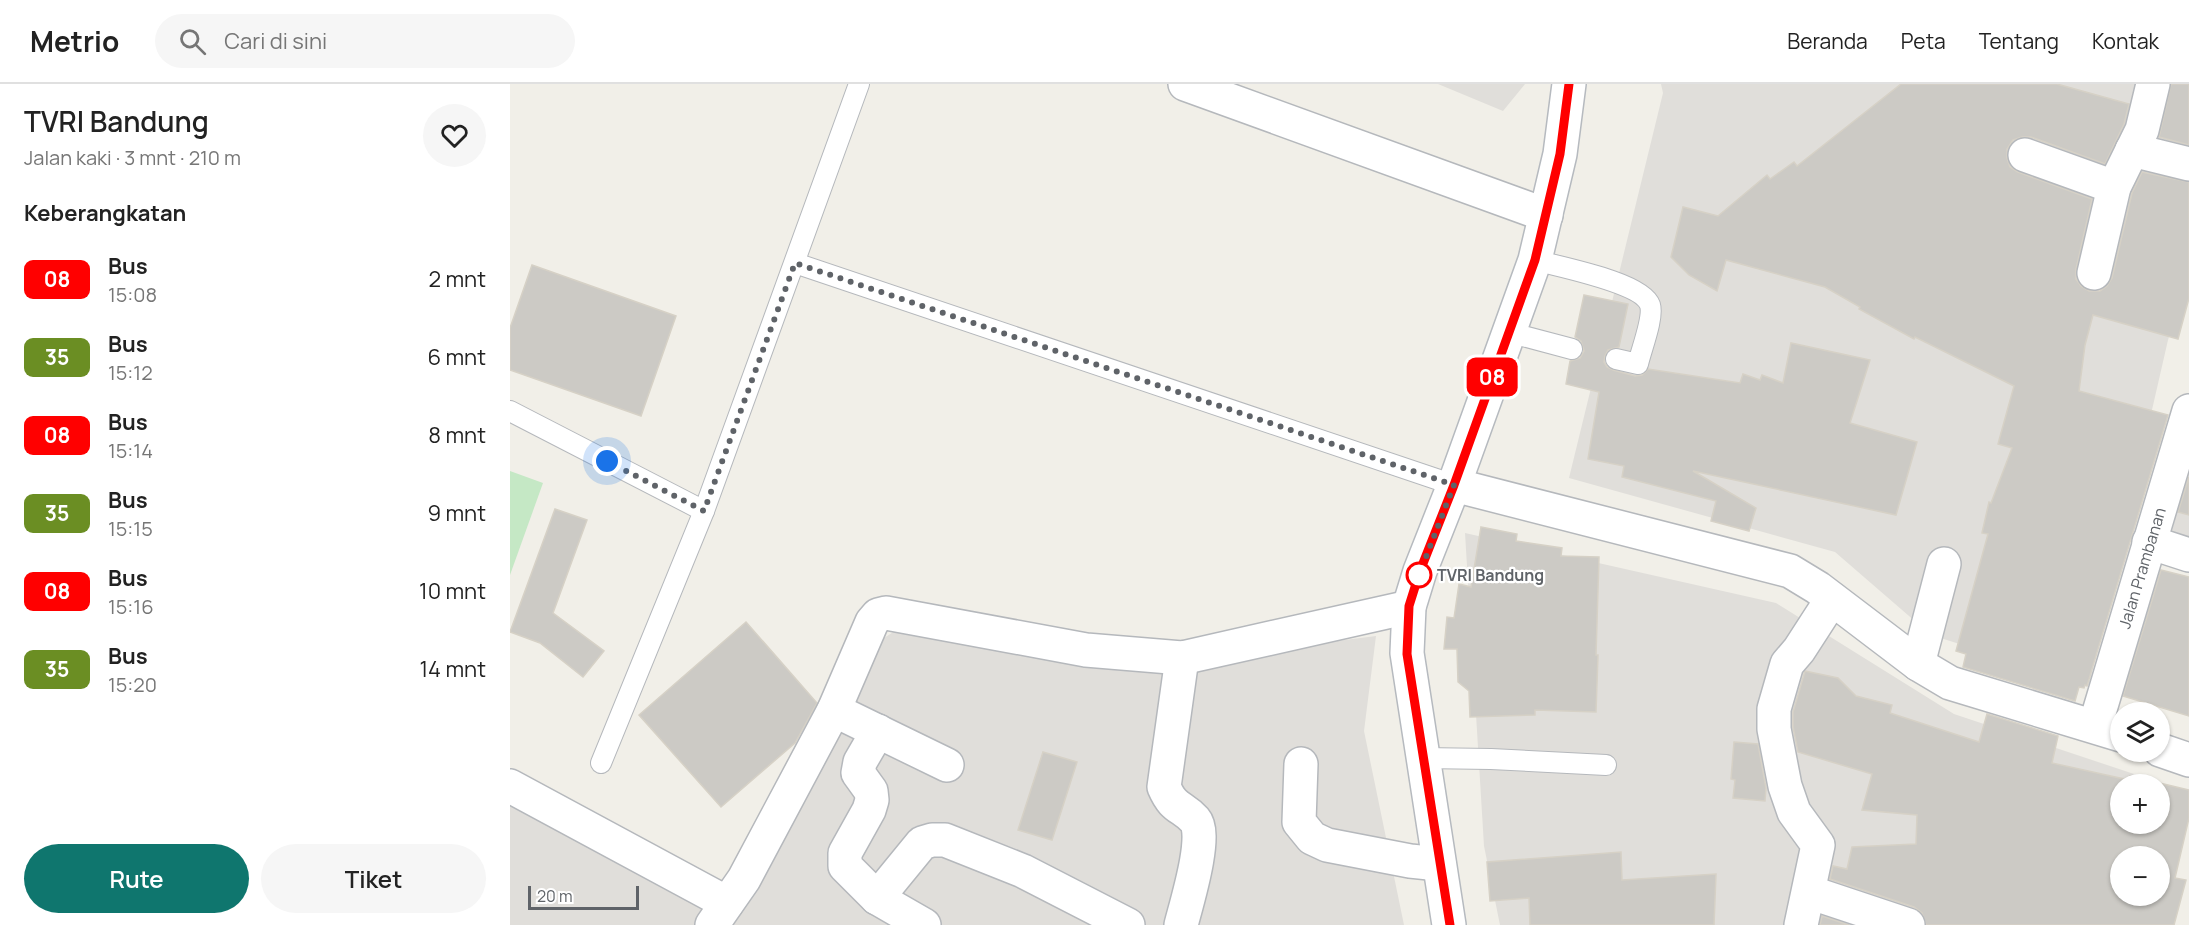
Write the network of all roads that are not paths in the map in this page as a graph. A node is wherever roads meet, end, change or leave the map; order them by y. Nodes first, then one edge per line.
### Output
1 (859, 84) edge
2 (1185, 84) edge
3 (1569, 84) edge
4 (2153, 84) edge
5 (2132, 150) junction
6 (2025, 155) dead end
7 (2189, 164) edge
8 (2114, 187) junction
9 (1546, 215) junction
10 (1535, 260) junction
11 (795, 263) junction
12 (2094, 273) dead end
13 (1508, 332) junction
14 (1572, 349) dead end
15 (1616, 359) dead end
16 (510, 411) edge
17 (2189, 411) edge
18 (1454, 485) junction
19 (704, 511) junction
20 (2149, 542) junction
21 (2189, 555) edge
22 (1944, 564) dead end
23 (1832, 599) junction
24 (1409, 606) junction
25 (1182, 658) junction
26 (1918, 664) junction
27 (834, 710) junction
28 (2108, 730) edge
29 (878, 731) junction
30 (2170, 753) edge
31 (1422, 758) junction
32 (2189, 760) edge
33 (601, 763) dead end
34 (1302, 764) dead end
35 (946, 765) dead end
36 (1606, 765) dead end
37 (510, 786) edge
38 (1439, 864) junction
39 (1809, 892) junction
40 (877, 898) junction
41 (720, 914) edge
42 (924, 925) edge
43 (1128, 925) edge
44 (1181, 925) edge
45 (1449, 925) edge
46 (1801, 925) edge
47 (1908, 925) edge

1 - 11 lane
2 - 9 street
3 - 9 street
4 - 5 street
5 - 7 street
5 - 8 street
6 - 8 street
8 - 12 street
9 - 10 street
10 - 13 street
10 - 15 lane
11 - 18 lane
11 - 19 lane
13 - 14 lane
13 - 18 street
16 - 19 lane
17 - 20 street, Jalan Prambanan
18 - 23 street
18 - 24 street
19 - 33 lane
20 - 21 street
20 - 28 street, Jalan Prambanan
22 - 26 street
23 - 26 street
23 - 39 street
24 - 25 street
24 - 31 street
25 - 27 street
25 - 44 street
26 - 28 street
27 - 29 street
27 - 41 street
29 - 35 street
29 - 40 street
30 - 32 street
31 - 36 lane
31 - 38 street
34 - 38 street
37 - 41 street
38 - 45 street
39 - 46 street
39 - 47 street
40 - 42 street
40 - 43 street

